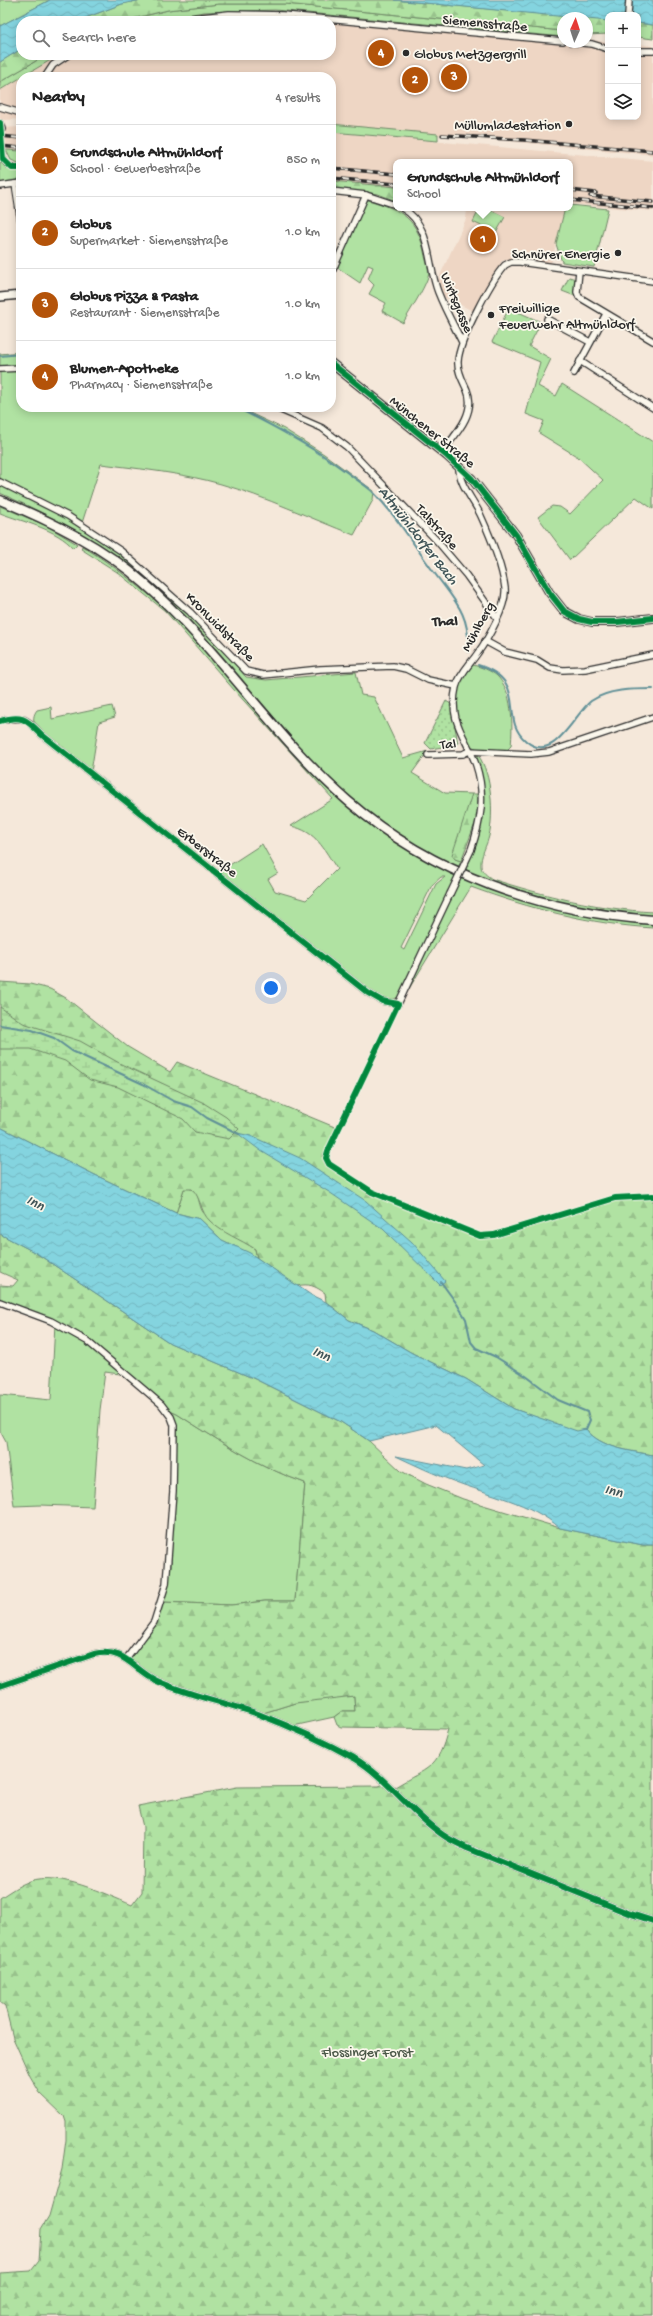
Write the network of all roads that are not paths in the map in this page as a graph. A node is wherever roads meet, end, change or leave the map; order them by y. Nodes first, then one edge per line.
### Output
1 (629, 0) edge
2 (628, 12) edge
3 (211, 16) edge
4 (294, 16) edge
5 (336, 20) edge
6 (557, 40) edge
7 (593, 44) edge
8 (605, 48) edge
9 (641, 51) edge
10 (653, 52) edge
11 (60, 60) edge
12 (48, 72) edge
13 (0, 107) edge
14 (16, 112) edge
15 (0, 123) edge
16 (2, 129) dead end
17 (1, 149) edge
18 (16, 167) edge
19 (15, 184) joint
20 (0, 186) edge
21 (16, 190) edge
22 (336, 192) edge
23 (366, 195) junction
24 (393, 204) edge
25 (406, 211) edge
26 (336, 263) edge
27 (579, 271) junction
28 (653, 281) edge
29 (16, 296) edge
30 (1, 298) edge
31 (606, 314) junction
32 (547, 319) dead end
33 (653, 341) edge
34 (462, 342) junction
35 (590, 342) junction
36 (580, 361) junction
37 (336, 367) edge
38 (16, 368) edge
39 (0, 369) edge
40 (574, 373) dead end
41 (653, 408) edge
42 (285, 412) edge
43 (442, 452) junction
44 (459, 466) junction
45 (0, 482) edge
46 (0, 500) edge
47 (497, 618) junction
48 (653, 618) edge
49 (485, 641) junction
50 (653, 655) edge
51 (456, 686) junction
52 (653, 717) edge
53 (4, 720) dead end
54 (469, 751) junction
55 (428, 755) dead end
56 (653, 920) edge
57 (398, 1004) joint
58 (0, 1302) edge
59 (127, 1658) junction
60 (0, 1686) edge
61 (653, 1921) edge

1 - 2 street
3 - 4 street, Siemensstraße
5 - 6 street, Siemensstraße
7 - 8 street
9 - 10 street
11 - 12 street
13 - 14 street
15 - 16 street
17 - 18 street
19 - 20 street
19 - 21 street
22 - 23 street
23 - 24 street
23 - 26 street
25 - 34 street, Wirtsgasse
27 - 28 street
27 - 31 street
27 - 34 street
29 - 30 street
31 - 33 street
31 - 35 street
32 - 35 street
34 - 43 street, Wirtsgasse
35 - 36 street
36 - 40 street
36 - 41 street
37 - 43 street, Münchener Straße
38 - 39 street
42 - 47 street, Talstraße
43 - 44 street, Münchener Straße
44 - 47 street, Mühlberg
44 - 48 street, Münchener Straße
45 - 51 street, Kronwidlstraße
46 - 56 main road
47 - 49 street, Mühlberg
49 - 50 street
49 - 51 street, Mühlberg
51 - 54 street, Mühlberg
52 - 54 street, Tal
53 - 57 street, Erberstraße
54 - 55 street, Tal
54 - 57 street, Mühlberg, bridge
58 - 59 street
59 - 60 street
59 - 61 street

